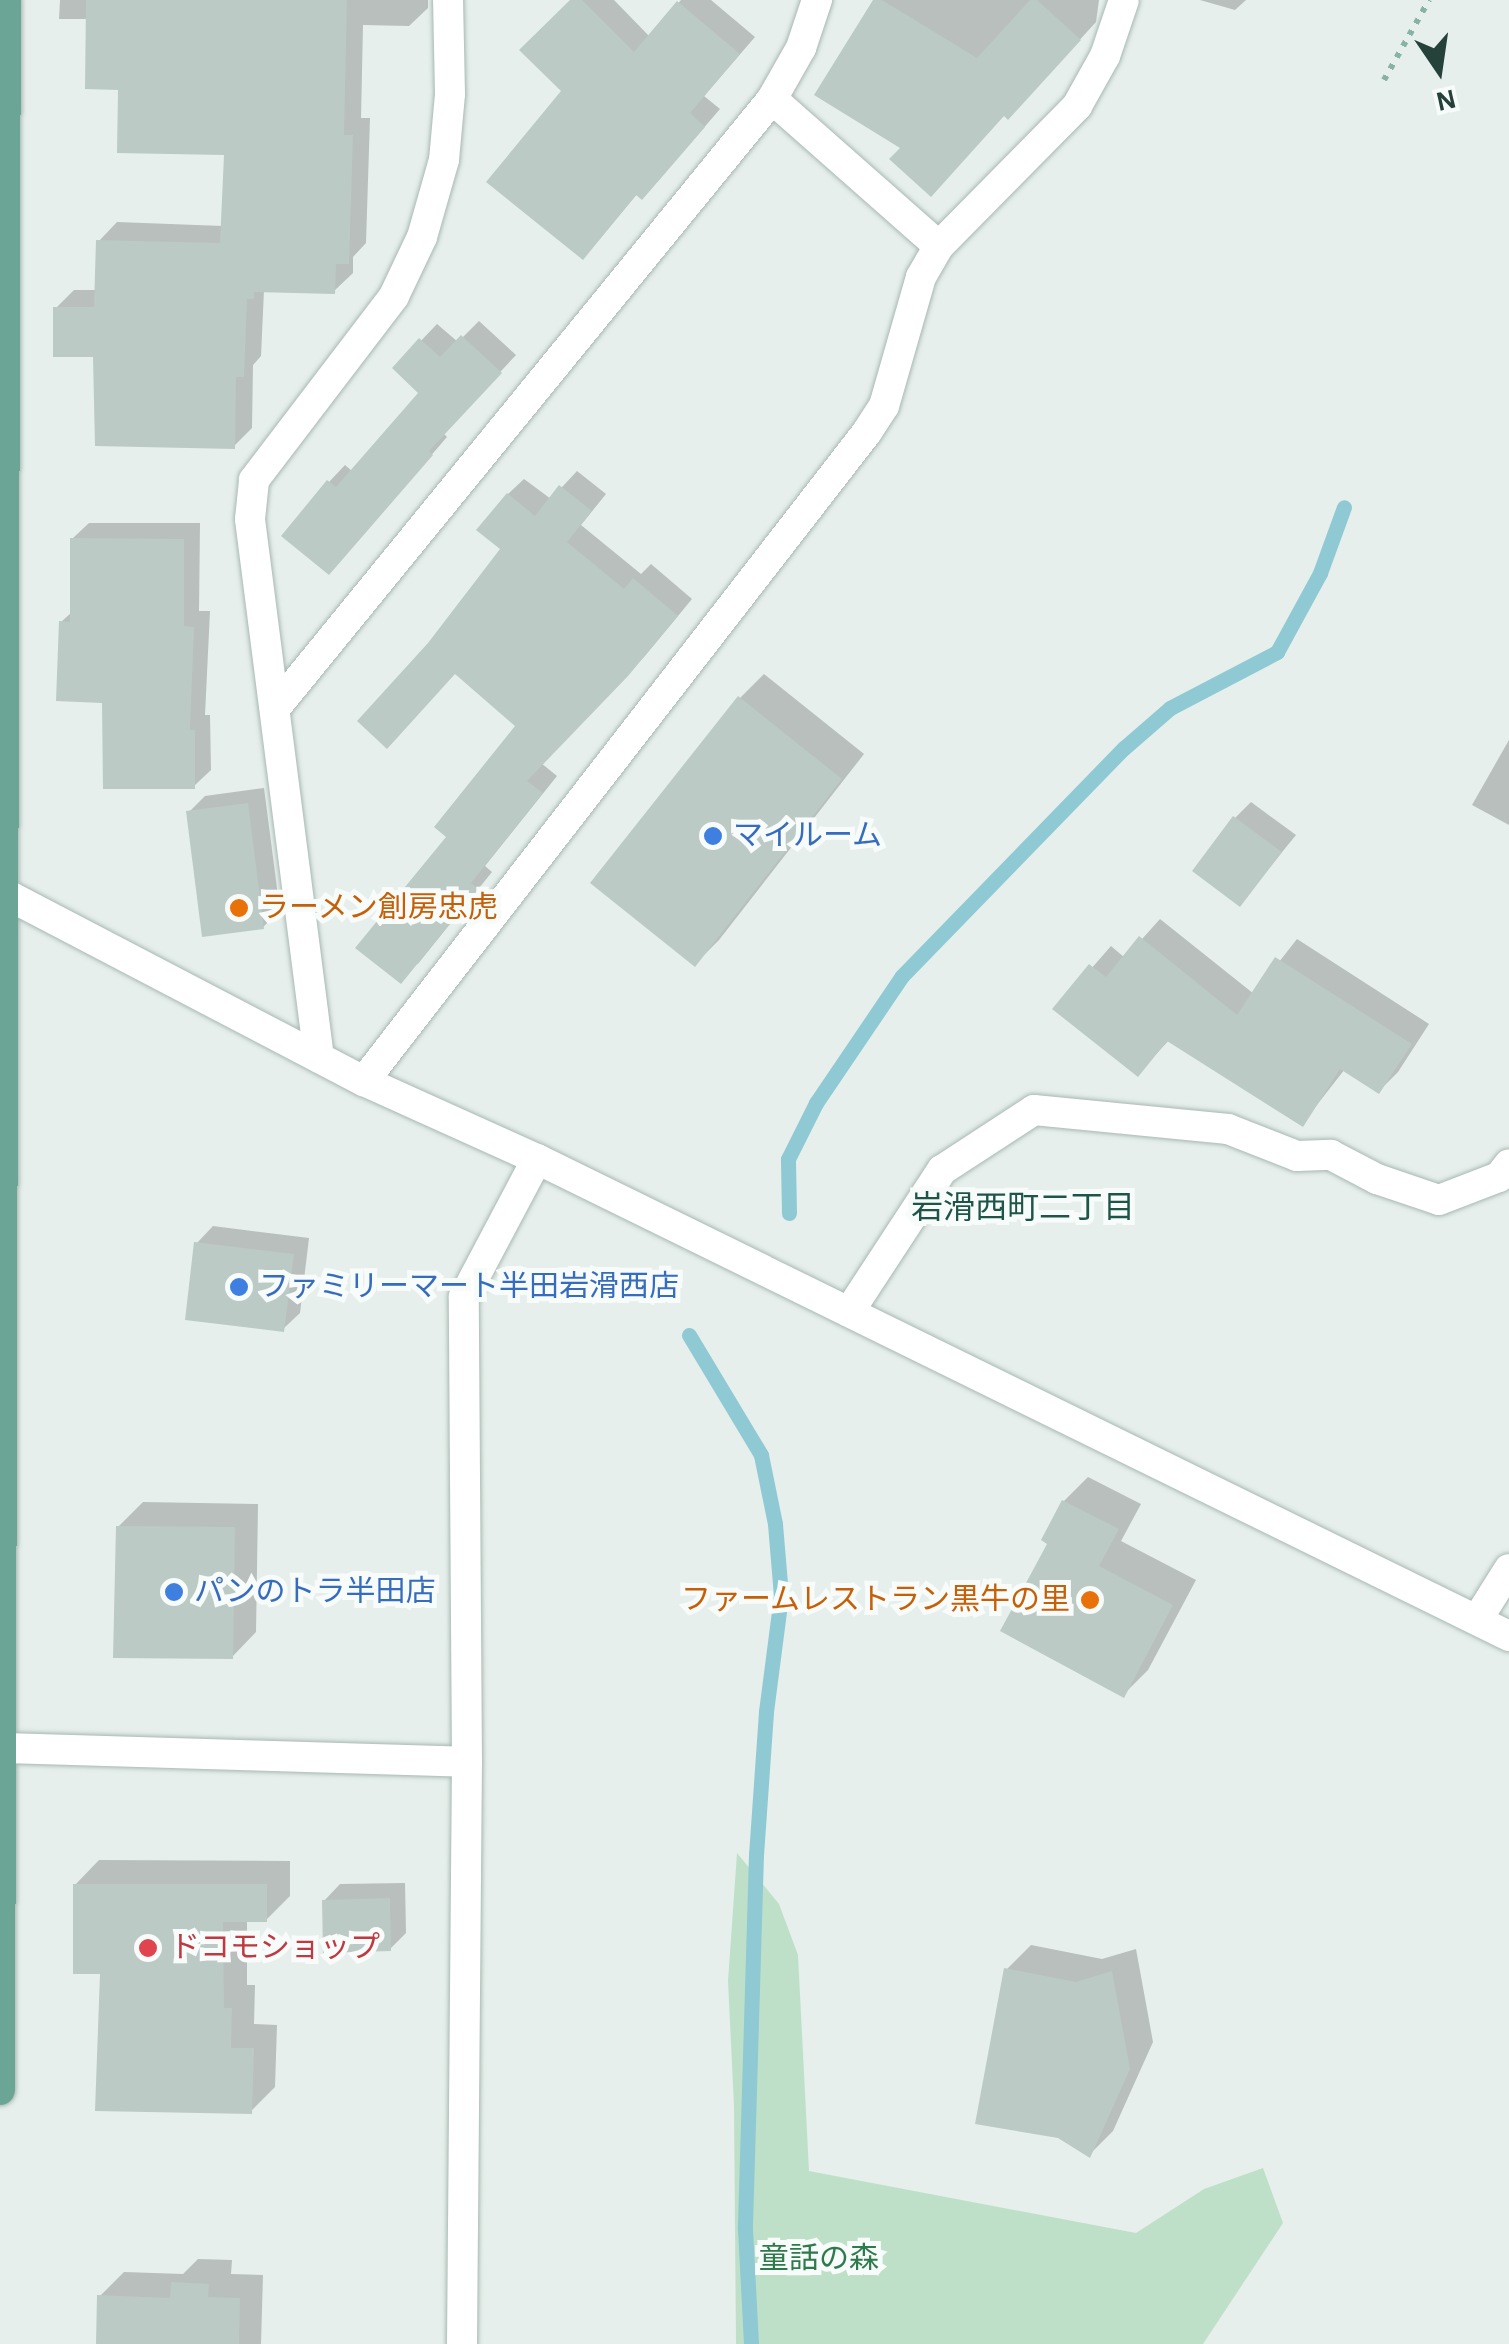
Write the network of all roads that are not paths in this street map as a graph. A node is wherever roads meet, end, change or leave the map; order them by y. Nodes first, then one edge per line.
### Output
1 (6, 0) edge
2 (448, 0) edge
3 (817, 0) edge
4 (1124, 0) edge
5 (772, 99) junction
6 (939, 246) junction
7 (277, 706) junction
8 (2, 892) edge
9 (320, 1058) junction
10 (364, 1081) junction
11 (537, 1159) junction
12 (1509, 1164) edge
13 (850, 1312) junction
14 (1509, 1569) edge
15 (1476, 1620) junction
16 (1509, 1636) edge
17 (4, 1748) junction
18 (467, 1762) junction
19 (0, 2090) edge
20 (462, 2344) edge

1 - 8 main road
2 - 7 street
3 - 5 street
4 - 6 street
5 - 6 street
5 - 7 street
6 - 10 street
7 - 9 street
8 - 9 street
8 - 17 main road
9 - 10 street
10 - 11 street
11 - 13 street
11 - 18 street
12 - 13 street
13 - 15 street
14 - 15 street
15 - 16 street
17 - 18 street
17 - 19 main road
18 - 20 street

